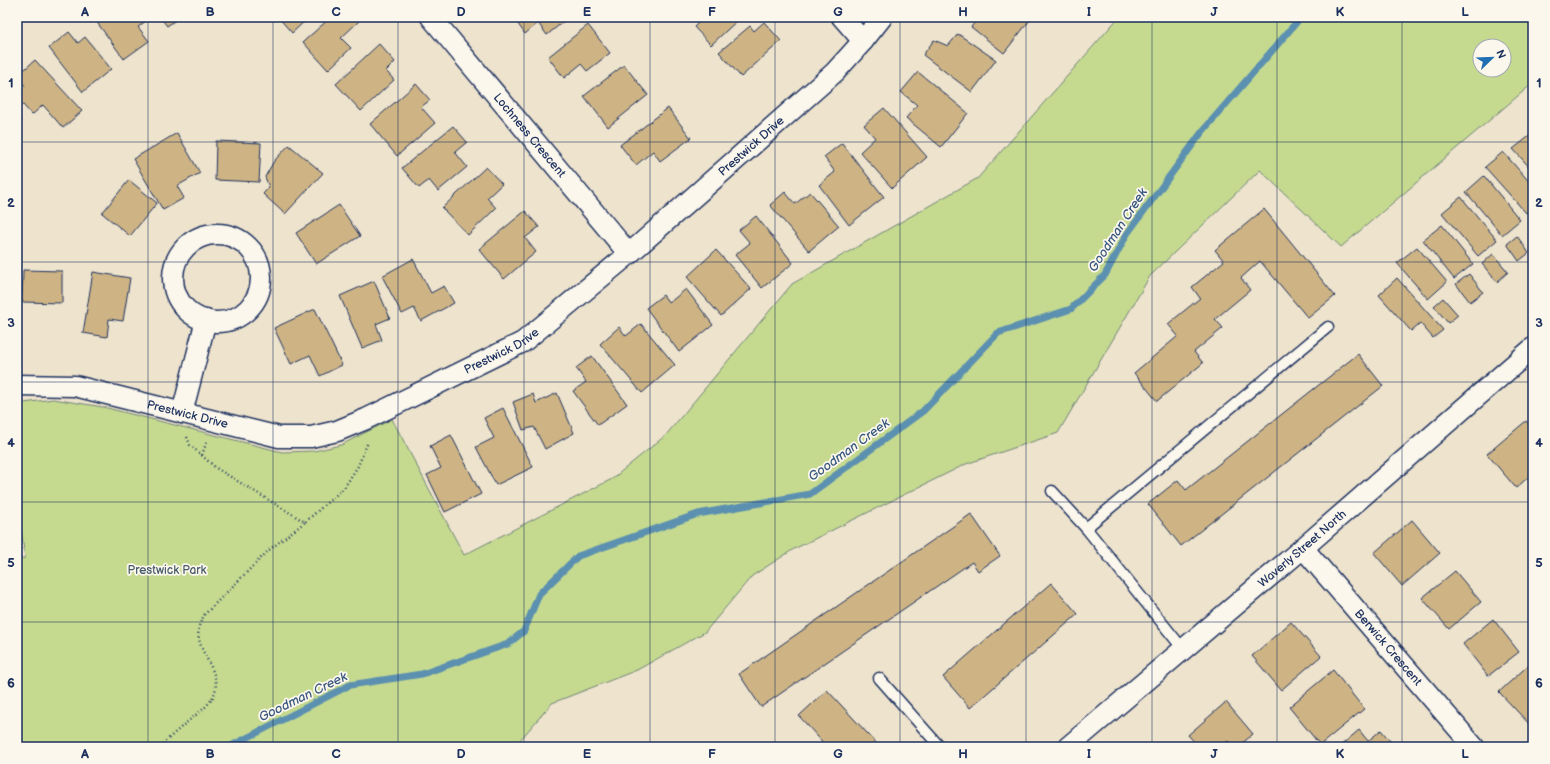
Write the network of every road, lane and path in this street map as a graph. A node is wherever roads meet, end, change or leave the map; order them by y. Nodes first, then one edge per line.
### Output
1 (431, 17) edge
2 (842, 17) edge
3 (882, 17) edge
4 (863, 41) junction
5 (629, 254) junction
6 (206, 320) junction
7 (1328, 326) dead end
8 (1533, 348) edge
9 (17, 385) edge
10 (182, 413) junction
11 (366, 419) junction
12 (208, 437) dead end
13 (202, 455) junction
14 (1052, 491) dead end
15 (305, 522) junction
16 (1086, 528) junction
17 (1303, 548) junction
18 (1183, 649) junction
19 (879, 678) dead end
20 (160, 747) edge
21 (940, 747) edge
22 (1068, 747) edge
23 (1474, 747) edge

1 - 5 street, Lochness Crescent
2 - 4 street
3 - 4 street, Prestwick Drive
4 - 5 street, Prestwick Drive
5 - 11 street, Prestwick Drive
6 - 6 street
6 - 10 street
7 - 16 lane
8 - 17 street, Waverly Street North
9 - 10 street, Prestwick Drive
10 - 11 street, Prestwick Drive
10 - 13 path
11 - 15 path
12 - 13 path
13 - 15 path
14 - 16 lane
15 - 20 path
16 - 18 lane
17 - 18 street, Waverly Street North
17 - 23 street, Berwick Crescent
18 - 22 street, Waverly Street North
19 - 21 lane

